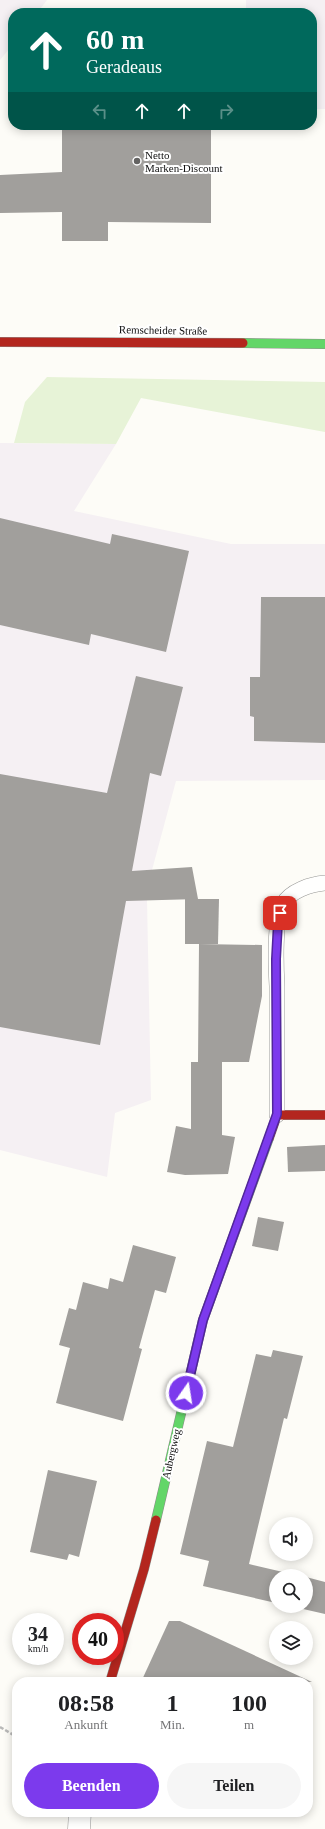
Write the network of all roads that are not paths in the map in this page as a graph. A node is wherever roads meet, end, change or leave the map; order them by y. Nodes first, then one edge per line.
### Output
1 (0, 342) edge
2 (325, 344) edge
3 (325, 883) edge
4 (277, 1114) junction
5 (325, 1115) edge
6 (112, 1677) edge
7 (80, 1817) edge
8 (79, 1829) edge

1 - 2 street, Remscheider Straße
3 - 4 lane
4 - 5 street
4 - 6 street, Aubergweg
7 - 8 street

